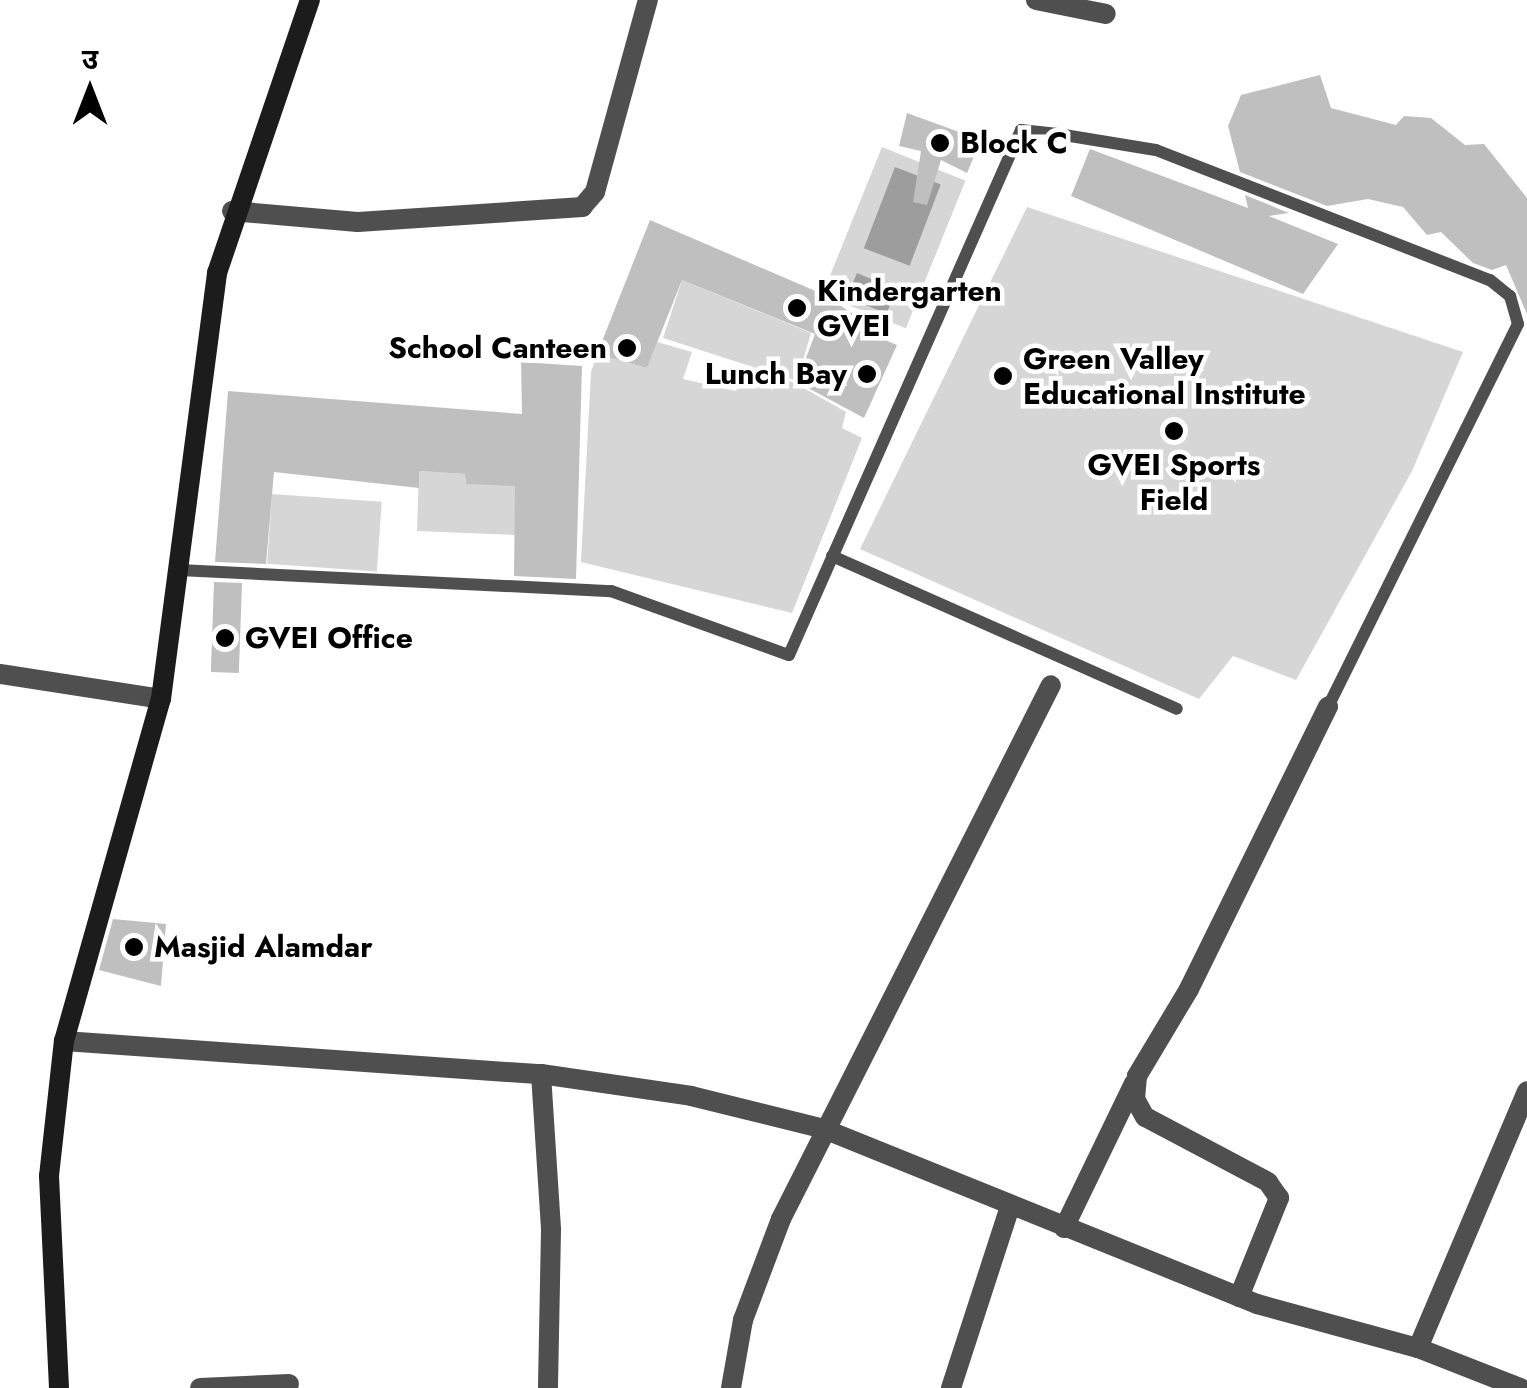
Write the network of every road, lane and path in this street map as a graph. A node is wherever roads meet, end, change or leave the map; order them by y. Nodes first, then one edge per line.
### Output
1 (310, 0) edge
2 (648, 0) edge
3 (1036, 0) edge
4 (1106, 14) dead end
5 (232, 211) junction
6 (832, 556) junction
7 (179, 570) junction
8 (0, 674) edge
9 (1051, 685) dead end
10 (160, 699) junction
11 (1328, 706) joint
12 (1178, 709) dead end
13 (64, 1041) junction
14 (541, 1074) junction
15 (1137, 1076) junction
16 (1527, 1091) edge
17 (824, 1129) junction
18 (1010, 1206) junction
19 (1064, 1228) junction
20 (1240, 1297) junction
21 (1418, 1348) junction
22 (289, 1384) dead end
23 (59, 1388) edge
24 (200, 1388) edge
25 (548, 1388) edge
26 (731, 1388) edge
27 (951, 1388) edge
28 (1520, 1388) edge

1 - 5 street
2 - 5 street
3 - 4 street
5 - 7 street
6 - 7 lane
6 - 11 lane
6 - 12 lane
7 - 10 street
8 - 10 street
9 - 17 street
10 - 13 street
11 - 15 street
13 - 14 street
13 - 23 street
14 - 17 street
14 - 25 street
15 - 19 street
15 - 20 street
16 - 21 street
17 - 18 street
17 - 26 street
18 - 19 street
18 - 27 street
19 - 20 street
20 - 21 street
21 - 28 street
22 - 24 street

